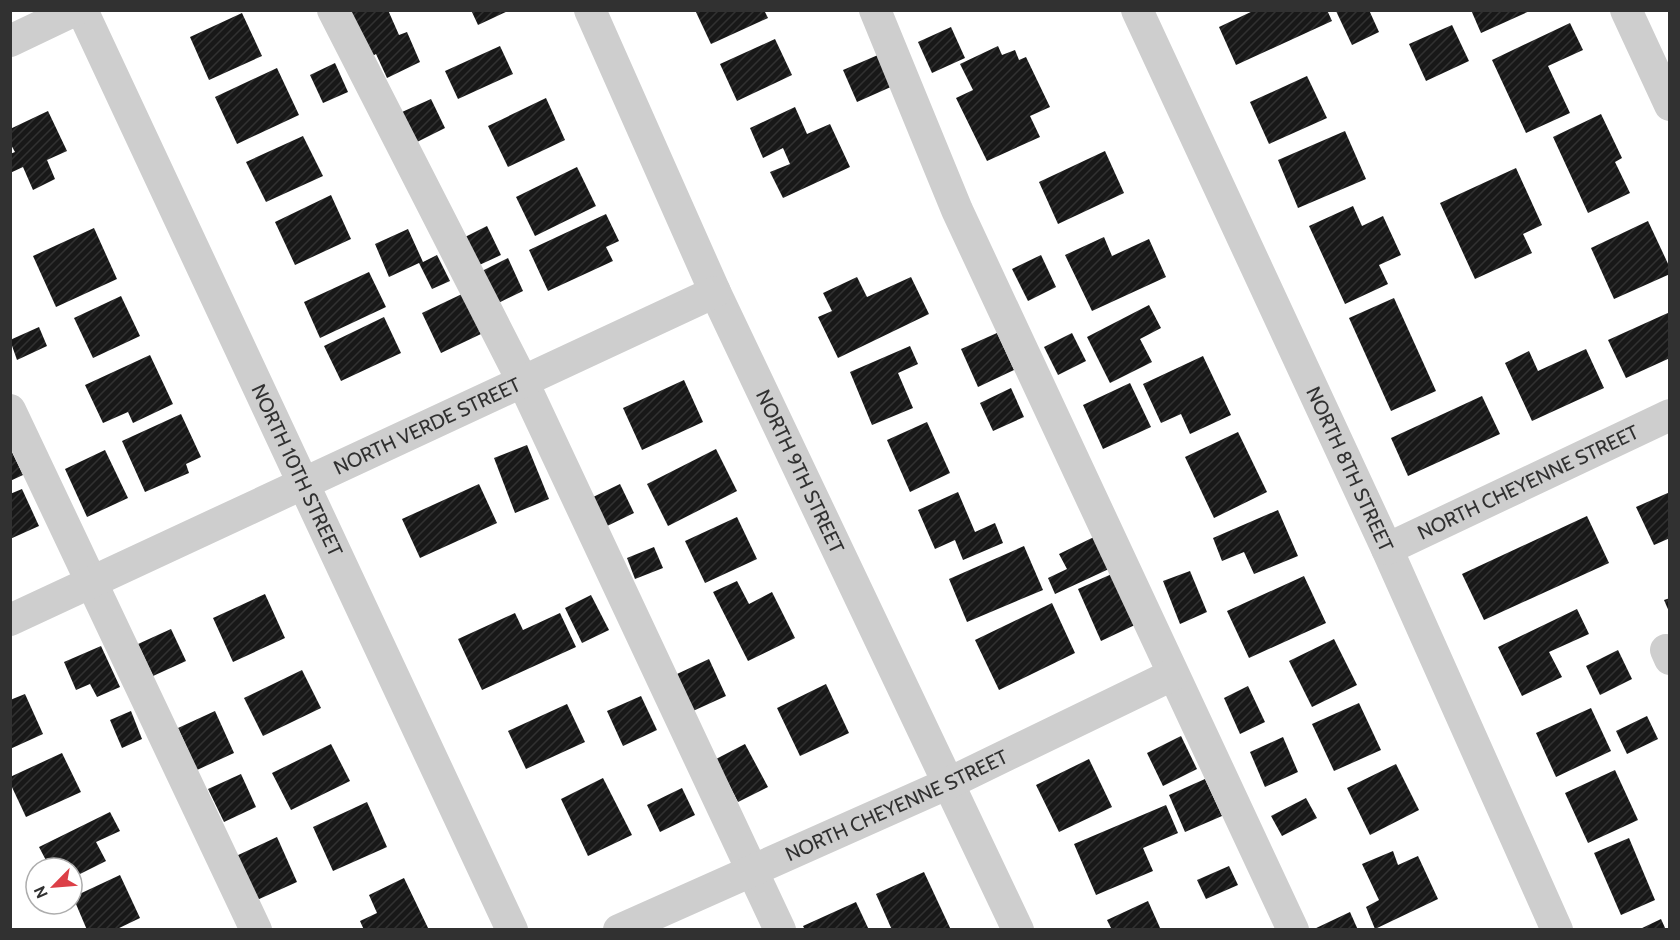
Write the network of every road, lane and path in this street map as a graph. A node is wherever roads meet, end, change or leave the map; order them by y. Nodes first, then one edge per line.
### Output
1 (75, 10) edge
2 (82, 10) edge
3 (333, 10) edge
4 (590, 10) edge
5 (875, 10) edge
6 (1137, 10) edge
7 (1626, 10) edge
8 (10, 41) edge
9 (1670, 105) edge
10 (715, 292) junction
11 (523, 382) junction
12 (10, 410) edge
13 (1670, 415) edge
14 (305, 483) junction
15 (1387, 549) junction
16 (92, 582) junction
17 (10, 620) edge
18 (1172, 675) junction
19 (949, 783) junction
20 (752, 870) junction
21 (256, 930) edge
22 (512, 930) edge
23 (619, 930) edge
24 (780, 930) edge
25 (1018, 930) edge
26 (1293, 930) edge
27 (1557, 930) edge

1 - 8 street
2 - 14 street, NORTH 10TH STREET
3 - 11 street
4 - 10 street, NORTH 9TH STREET
5 - 18 street
6 - 15 street, NORTH 8TH STREET
7 - 9 street
10 - 11 street, NORTH VERDE STREET
10 - 19 street, NORTH 9TH STREET
11 - 14 street, NORTH VERDE STREET
11 - 20 street
12 - 16 street
13 - 15 street, NORTH CHEYENNE STREET
14 - 16 street, NORTH VERDE STREET
14 - 22 street, NORTH 10TH STREET
15 - 27 street, NORTH 8TH STREET
16 - 17 street, NORTH VERDE STREET
16 - 21 street
18 - 19 street, NORTH CHEYENNE STREET
18 - 26 street
19 - 20 street, NORTH CHEYENNE STREET
19 - 25 street, NORTH 9TH STREET
20 - 23 street, NORTH CHEYENNE STREET
20 - 24 street

